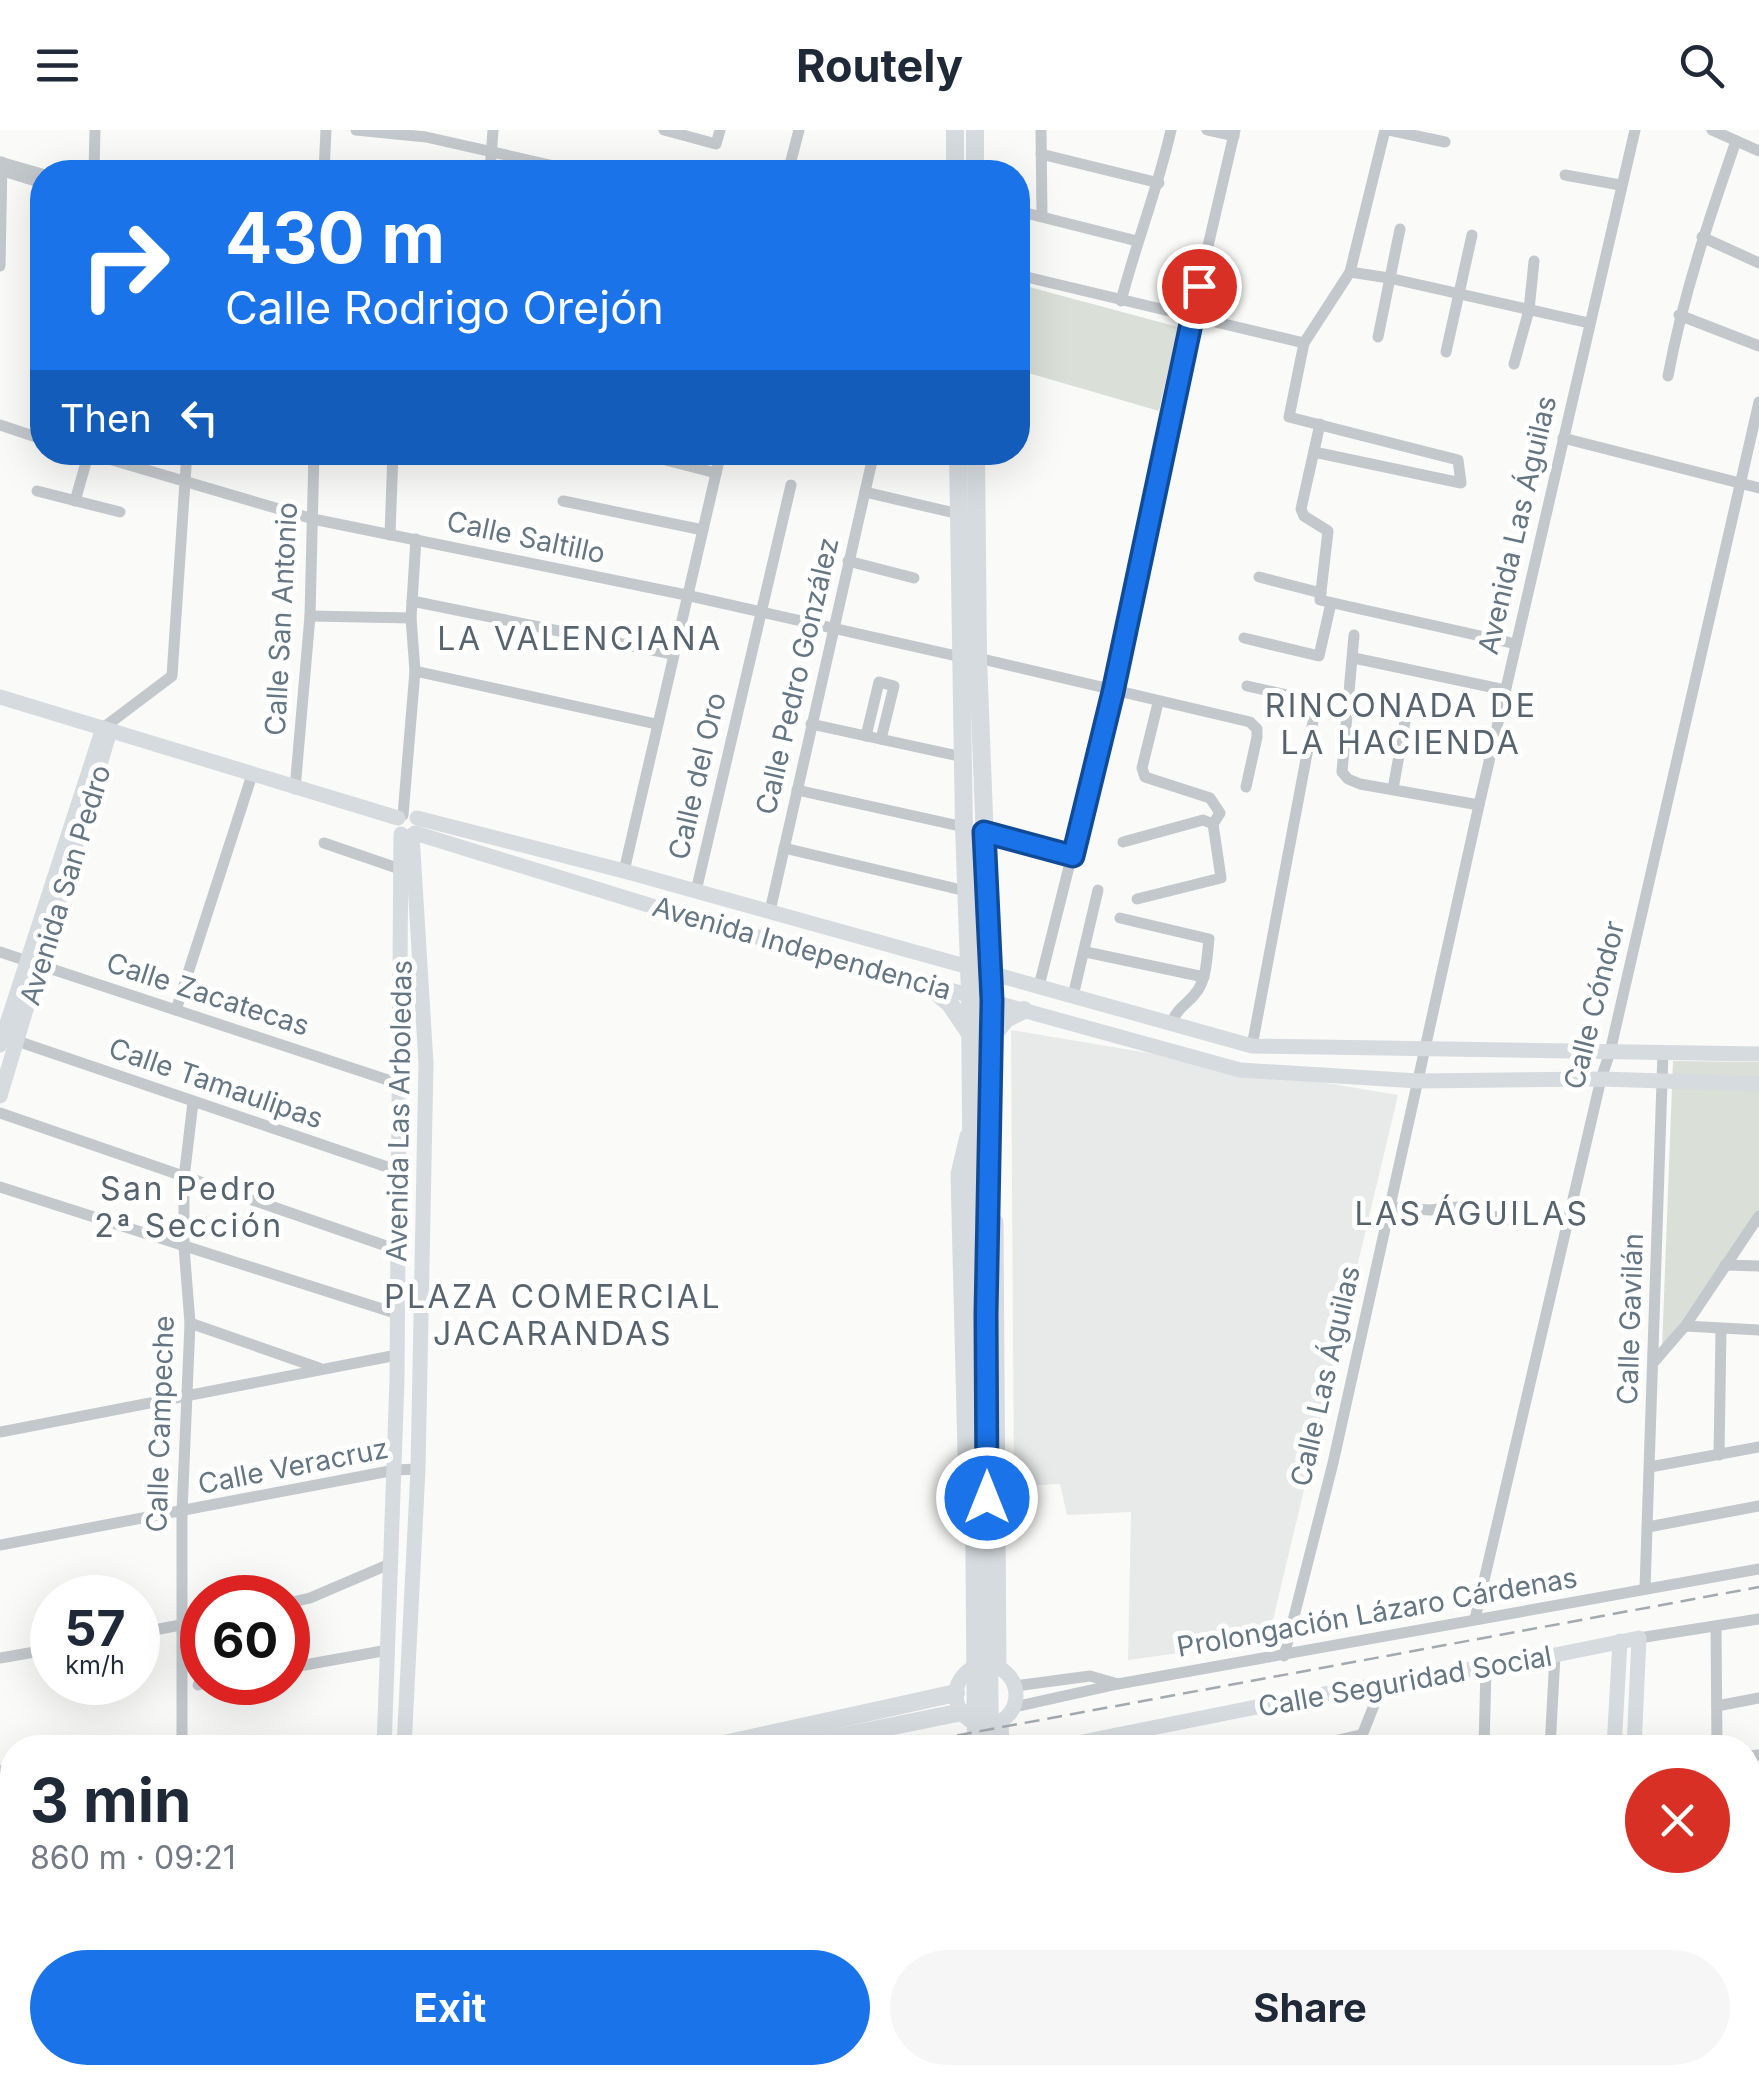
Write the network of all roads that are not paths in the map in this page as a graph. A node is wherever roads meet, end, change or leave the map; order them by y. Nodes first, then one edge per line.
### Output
1 (95, 130) edge
2 (326, 130) edge
3 (356, 130) edge
4 (493, 130) edge
5 (664, 130) edge
6 (720, 130) edge
7 (799, 130) edge
8 (955, 130) edge
9 (975, 130) edge
10 (1041, 130) edge
11 (1172, 130) edge
12 (1207, 130) edge
13 (1387, 130) edge
14 (1634, 130) edge
15 (1712, 130) edge
16 (1235, 133) edge
17 (426, 134) edge
18 (1736, 141) junction
19 (1445, 142) dead end
20 (491, 150) junction
21 (1759, 151) edge
22 (1041, 154) junction
23 (94, 160) edge
24 (325, 160) edge
25 (491, 160) edge
26 (526, 160) edge
27 (791, 160) edge
28 (956, 160) edge
29 (975, 160) edge
30 (1, 166) edge
31 (30, 172) edge
32 (1564, 175) dead end
33 (30, 178) edge
34 (1159, 183) junction
35 (1620, 186) junction
36 (1030, 213) edge
37 (1042, 216) junction
38 (1400, 229) dead end
39 (1472, 234) dead end
40 (1702, 237) junction
41 (1137, 241) junction
42 (1534, 261) dead end
43 (1759, 262) edge
44 (0, 266) edge
45 (1350, 272) junction
46 (1030, 278) edge
47 (1389, 278) junction
48 (1459, 293) junction
49 (1121, 301) junction
50 (1530, 310) junction
51 (1680, 316) junction
52 (1191, 318) junction
53 (1589, 323) junction
54 (1378, 337) dead end
55 (1304, 343) junction
56 (1759, 346) edge
57 (1446, 352) dead end
58 (1514, 364) dead end
59 (1668, 376) dead end
60 (1759, 402) edge
61 (1320, 424) junction
62 (0, 425) edge
63 (30, 435) edge
64 (1563, 438) junction
65 (1314, 452) junction
66 (84, 465) edge
67 (128, 465) edge
68 (187, 465) edge
69 (314, 465) edge
70 (393, 465) edge
71 (685, 465) edge
72 (718, 465) edge
73 (871, 465) edge
74 (958, 465) edge
75 (976, 465) edge
76 (716, 473) junction
77 (187, 482) junction
78 (1740, 484) junction
79 (791, 485) dead end
80 (1759, 488) edge
81 (37, 491) dead end
82 (865, 492) junction
83 (75, 500) junction
84 (562, 501) dead end
85 (120, 512) dead end
86 (959, 514) junction
87 (312, 520) junction
88 (703, 530) junction
89 (390, 535) junction
90 (416, 540) junction
91 (848, 561) junction
92 (914, 578) dead end
93 (1259, 578) dead end
94 (1321, 593) junction
95 (686, 595) junction
96 (412, 601) junction
97 (1332, 603) junction
98 (760, 613) junction
99 (310, 616) junction
100 (411, 618) junction
101 (832, 629) junction
102 (1354, 635) dead end
103 (1244, 638) dead end
104 (1516, 644) junction
105 (672, 654) junction
106 (970, 657) junction
107 (1354, 658) junction
108 (415, 671) junction
109 (1246, 686) dead end
110 (1505, 690) junction
111 (1113, 692) junction
112 (0, 697) edge
113 (1158, 702) junction
114 (1406, 716) dead end
115 (656, 724) junction
116 (811, 724) junction
117 (109, 726) junction
118 (866, 736) junction
119 (881, 739) junction
120 (963, 757) junction
121 (252, 775) junction
122 (1246, 786) dead end
123 (295, 789) junction
124 (1393, 789) junction
125 (796, 790) junction
126 (1479, 805) junction
127 (1208, 822) junction
128 (408, 826) junction
129 (964, 826) junction
130 (984, 832) junction
131 (324, 842) dead end
132 (514, 842) junction
133 (1123, 842) dead end
134 (784, 848) junction
135 (1073, 856) junction
136 (508, 863) junction
137 (400, 869) junction
138 (624, 870) junction
139 (658, 880) junction
140 (1098, 890) dead end
141 (696, 891) junction
142 (966, 891) junction
143 (1137, 899) dead end
144 (650, 906) junction
145 (770, 911) junction
146 (1120, 918) dead end
147 (0, 952) edge
148 (1086, 952) junction
149 (34, 963) junction
150 (969, 966) junction
151 (991, 973) junction
152 (1204, 977) junction
153 (923, 981) junction
154 (1039, 986) junction
155 (970, 994) junction
156 (1073, 996) junction
157 (992, 1000) junction
158 (176, 1010) junction
159 (1024, 1010) junction
160 (1171, 1023) junction
161 (970, 1034) junction
162 (989, 1040) junction
163 (18, 1041) junction
164 (0, 1044) edge
165 (1252, 1046) junction
166 (1426, 1048) junction
167 (1610, 1052) junction
168 (1664, 1052) junction
169 (1759, 1054) edge
170 (1601, 1080) junction
171 (1418, 1081) junction
172 (400, 1084) junction
173 (1664, 1084) junction
174 (1759, 1084) edge
175 (0, 1096) edge
176 (192, 1102) junction
177 (0, 1113) edge
178 (400, 1119) junction
179 (425, 1120) junction
180 (979, 1124) junction
181 (399, 1171) junction
182 (184, 1178) junction
183 (0, 1187) edge
184 (1388, 1207) junction
185 (1759, 1216) edge
186 (1513, 1221) dead end
187 (184, 1247) junction
188 (398, 1250) junction
189 (1726, 1265) junction
190 (1759, 1266) edge
191 (398, 1314) junction
192 (190, 1323) junction
193 (1686, 1326) junction
194 (1721, 1330) junction
195 (1759, 1330) edge
196 (978, 1350) junction
197 (397, 1355) junction
198 (1654, 1362) junction
199 (323, 1369) junction
200 (186, 1397) junction
201 (0, 1432) edge
202 (964, 1432) junction
203 (998, 1434) junction
204 (1759, 1447) edge
205 (1719, 1455) junction
206 (1650, 1468) junction
207 (418, 1469) junction
208 (394, 1470) junction
209 (1759, 1506) edge
210 (182, 1512) junction
211 (1648, 1527) junction
212 (393, 1544) junction
213 (414, 1544) junction
214 (0, 1545) edge
215 (392, 1563) junction
216 (1759, 1569) edge
217 (181, 1575) edge
218 (1645, 1588) junction
219 (310, 1598) edge
220 (1475, 1620) junction
221 (1759, 1620) edge
222 (1716, 1627) junction
223 (999, 1629) junction
224 (970, 1631) junction
225 (1639, 1638) junction
226 (1620, 1641) junction
227 (388, 1650) junction
228 (30, 1653) edge
229 (1555, 1655) junction
230 (1284, 1656) junction
231 (0, 1658) edge
232 (310, 1664) edge
233 (1486, 1667) junction
234 (999, 1668) junction
235 (971, 1669) junction
236 (1118, 1684) junction
237 (1382, 1685) junction
238 (1015, 1686) junction
239 (956, 1692) junction
240 (1759, 1698) edge
241 (182, 1705) edge
242 (1717, 1706) junction
243 (1014, 1707) junction
244 (967, 1717) junction
245 (1001, 1721) junction
246 (1150, 1728) junction
247 (182, 1735) edge
248 (385, 1735) edge
249 (405, 1735) edge
250 (764, 1735) edge
251 (861, 1735) edge
252 (971, 1735) edge
253 (974, 1735) edge
254 (990, 1735) edge
255 (1002, 1735) edge
256 (1116, 1735) edge
257 (1148, 1735) edge
258 (1361, 1735) edge
259 (1484, 1735) edge
260 (1551, 1735) edge
261 (1615, 1735) edge
262 (1635, 1735) edge
263 (1717, 1735) edge

1 - 23 street
2 - 24 street
3 - 17 street
4 - 20 street
5 - 6 street
7 - 27 street
8 - 28 main road
9 - 29 main road
10 - 22 street
11 - 34 street
12 - 16 street
13 - 19 street
13 - 45 street
14 - 35 street, Avenida Las Águilas
15 - 18 street
16 - 52 street
17 - 20 street
18 - 21 street
18 - 40 street
20 - 25 street
20 - 26 street
22 - 34 street
22 - 37 street
30 - 31 street
30 - 33 street
30 - 44 street
32 - 35 street
34 - 41 street
35 - 53 street, Avenida Las Águilas
36 - 37 street
37 - 41 street
38 - 47 street
39 - 48 street
40 - 43 street
40 - 51 street
41 - 49 street
42 - 50 street
45 - 47 street
45 - 55 street
46 - 49 street
47 - 48 street
47 - 54 street
48 - 50 street
48 - 57 street
49 - 52 street
50 - 53 street
50 - 58 street
51 - 56 street
51 - 59 street
52 - 55 street
52 - 111 street
53 - 64 street, Avenida Las Águilas
55 - 61 street
60 - 78 street, Calle Cóndor
61 - 65 street
61 - 65 street
62 - 63 street
64 - 78 street
64 - 104 street, Avenida Las Águilas
65 - 94 street
66 - 83 street
67 - 77 street, Calle Saltillo
68 - 77 street
69 - 87 street, Calle San Antonio
70 - 89 street
71 - 76 street
72 - 76 street
73 - 82 street, Calle Pedro González
74 - 86 main road
75 - 106 main road
76 - 88 street
77 - 87 street, Calle Saltillo
77 - 117 street
78 - 80 street
78 - 167 street, Calle Cóndor
79 - 98 street, Calle del Oro
81 - 83 street
82 - 86 street
82 - 91 street, Calle Pedro González
83 - 85 street
84 - 88 street
86 - 106 main road
87 - 89 street, Calle Saltillo
87 - 99 street, Calle San Antonio
88 - 95 street
89 - 90 street, Calle Saltillo
90 - 95 street, Calle Saltillo
90 - 96 street
91 - 92 street
91 - 101 street, Calle Pedro González
93 - 94 street
94 - 97 street
95 - 98 street, Calle Saltillo
95 - 105 street
96 - 100 street
96 - 105 street
97 - 103 street
97 - 104 street
98 - 101 street, Calle Saltillo
98 - 141 street, Calle del Oro
99 - 100 street
99 - 123 street, Calle San Antonio
100 - 108 street
101 - 106 street, Calle Saltillo
101 - 116 street, Calle Pedro González
102 - 107 street
104 - 110 street, Avenida Las Águilas
105 - 115 street
106 - 111 street, Calle Saltillo
106 - 120 main road
106 - 130 main road
107 - 110 street
107 - 124 street
108 - 115 street
108 - 128 street
109 - 165 street
110 - 126 street, Avenida Las Águilas
111 - 113 street, Calle Saltillo
111 - 135 street
112 - 117 street, Avenida Independencia
113 - 122 street, Calle Saltillo
113 - 127 street
114 - 124 street
115 - 138 street
116 - 118 street
116 - 125 street, Calle Pedro González
117 - 121 street, Avenida Independencia
117 - 149 street, Avenida San Pedro
118 - 119 street
118 - 119 street
119 - 120 street
120 - 129 main road
121 - 123 street, Avenida Independencia
121 - 158 street
123 - 128 street, Avenida Independencia
124 - 126 street
125 - 129 street
125 - 134 street, Calle Pedro González
126 - 166 street, Avenida Las Águilas
127 - 133 street
127 - 143 street
128 - 132 street, Avenida Independencia
128 - 136 street, Avenida Independencia
128 - 137 street, Avenida Las Arboledas
128 - 179 street, Avenida Las Arboledas
129 - 142 main road
130 - 135 street
130 - 151 main road
131 - 137 street
132 - 136 street
132 - 138 street, Avenida Independencia
134 - 142 street
134 - 145 street, Calle Pedro González
135 - 154 street
136 - 144 street, Avenida Independencia
137 - 172 street, Avenida Las Arboledas
138 - 139 street, Avenida Independencia
139 - 141 street, Avenida Independencia
139 - 144 street
140 - 148 street
141 - 145 street, Avenida Independencia
142 - 150 main road
144 - 153 street, Avenida Independencia
145 - 150 street, Avenida Independencia
146 - 152 street
147 - 149 street, Calle Zacatecas
148 - 152 street
148 - 156 street
149 - 158 street, Calle Zacatecas
149 - 163 street, Avenida San Pedro
149 - 164 street, Avenida San Pedro
150 - 151 street, Avenida Independencia
150 - 155 main road
151 - 154 street, Avenida Independencia
151 - 157 main road
152 - 160 street
153 - 155 street, Avenida Independencia
153 - 161 main road
154 - 156 street, Avenida Independencia
155 - 157 street, Avenida Independencia
155 - 161 main road
156 - 160 street, Avenida Independencia
157 - 159 street, Avenida Independencia
157 - 162 main road
158 - 172 street, Calle Zacatecas
159 - 162 main road
159 - 171 street, Avenida Independencia
160 - 165 street, Avenida Independencia
161 - 180 main road
162 - 180 main road
163 - 175 street, Avenida San Pedro
163 - 176 street, Calle Tamaulipas
165 - 166 street, Avenida Independencia
166 - 167 street, Avenida Independencia
166 - 171 street, Calle Las Águilas
167 - 168 street, Avenida Independencia
167 - 170 street, Calle Cóndor
168 - 169 street, Avenida Independencia
168 - 173 street, Calle Gavilán
170 - 171 street, Avenida Independencia
170 - 173 street, Avenida Independencia
170 - 220 street, Calle Cóndor
171 - 184 street, Calle Las Águilas
172 - 178 street, Avenida Las Arboledas
173 - 174 street, Avenida Independencia
173 - 198 street, Calle Gavilán
176 - 181 street, Calle Tamaulipas
176 - 182 street, Calle Campeche
177 - 182 street
178 - 179 street
178 - 181 street, Avenida Las Arboledas
179 - 207 street, Avenida Las Arboledas
180 - 196 main road
180 - 202 street
180 - 203 street
181 - 188 street, Avenida Las Arboledas
182 - 187 street, Calle Campeche
182 - 188 street
183 - 187 street
184 - 186 street
184 - 230 street, Calle Las Águilas
185 - 189 street
187 - 191 street
187 - 192 street, Calle Campeche
188 - 191 street, Avenida Las Arboledas
189 - 190 street
189 - 193 street
191 - 197 street, Avenida Las Arboledas
192 - 199 street
192 - 200 street, Calle Campeche
193 - 194 street
193 - 198 street
194 - 195 street
194 - 205 street
196 - 253 main road
196 - 254 main road
197 - 199 street
197 - 208 street, Avenida Las Arboledas
198 - 206 street, Calle Gavilán
199 - 200 street
200 - 201 street
200 - 210 street, Calle Campeche
202 - 203 street
202 - 224 street
203 - 223 street
204 - 205 street
205 - 206 street
206 - 211 street, Calle Gavilán
207 - 208 street, Calle Veracruz
207 - 213 street, Avenida Las Arboledas
208 - 210 street, Calle Veracruz
208 - 212 street, Avenida Las Arboledas
209 - 211 street
210 - 214 street, Calle Veracruz
210 - 217 street, Calle Campeche
211 - 218 street, Calle Gavilán
212 - 213 street
212 - 215 street, Avenida Las Arboledas
213 - 249 street, Avenida Las Arboledas
215 - 219 street
215 - 227 street, Avenida Las Arboledas
216 - 218 street, Prolongación Lázaro Cárdenas
218 - 220 street, Prolongación Lázaro Cárdenas
220 - 230 street, Prolongación Lázaro Cárdenas
221 - 222 street, Calle Seguridad Social
222 - 225 street, Calle Seguridad Social
222 - 242 street
223 - 224 street
223 - 234 street
224 - 235 street
225 - 226 street, Calle Seguridad Social
225 - 262 street
226 - 229 street, Calle Seguridad Social
226 - 261 street
227 - 232 street
227 - 248 street, Avenida Las Arboledas
228 - 231 street
229 - 233 street, Calle Seguridad Social
229 - 260 street
230 - 236 street, Prolongación Lázaro Cárdenas
233 - 237 street, Calle Seguridad Social
233 - 259 street
234 - 235 street
234 - 238 street
235 - 239 street
236 - 238 street
236 - 243 street
237 - 246 street, Calle Seguridad Social
237 - 258 street
238 - 243 street
239 - 244 street
239 - 250 main road
240 - 242 street
241 - 247 street, Calle Campeche
242 - 263 street
243 - 245 street
244 - 245 street
244 - 251 main road
244 - 252 street
245 - 255 street
246 - 256 street, Calle Seguridad Social
246 - 257 street

